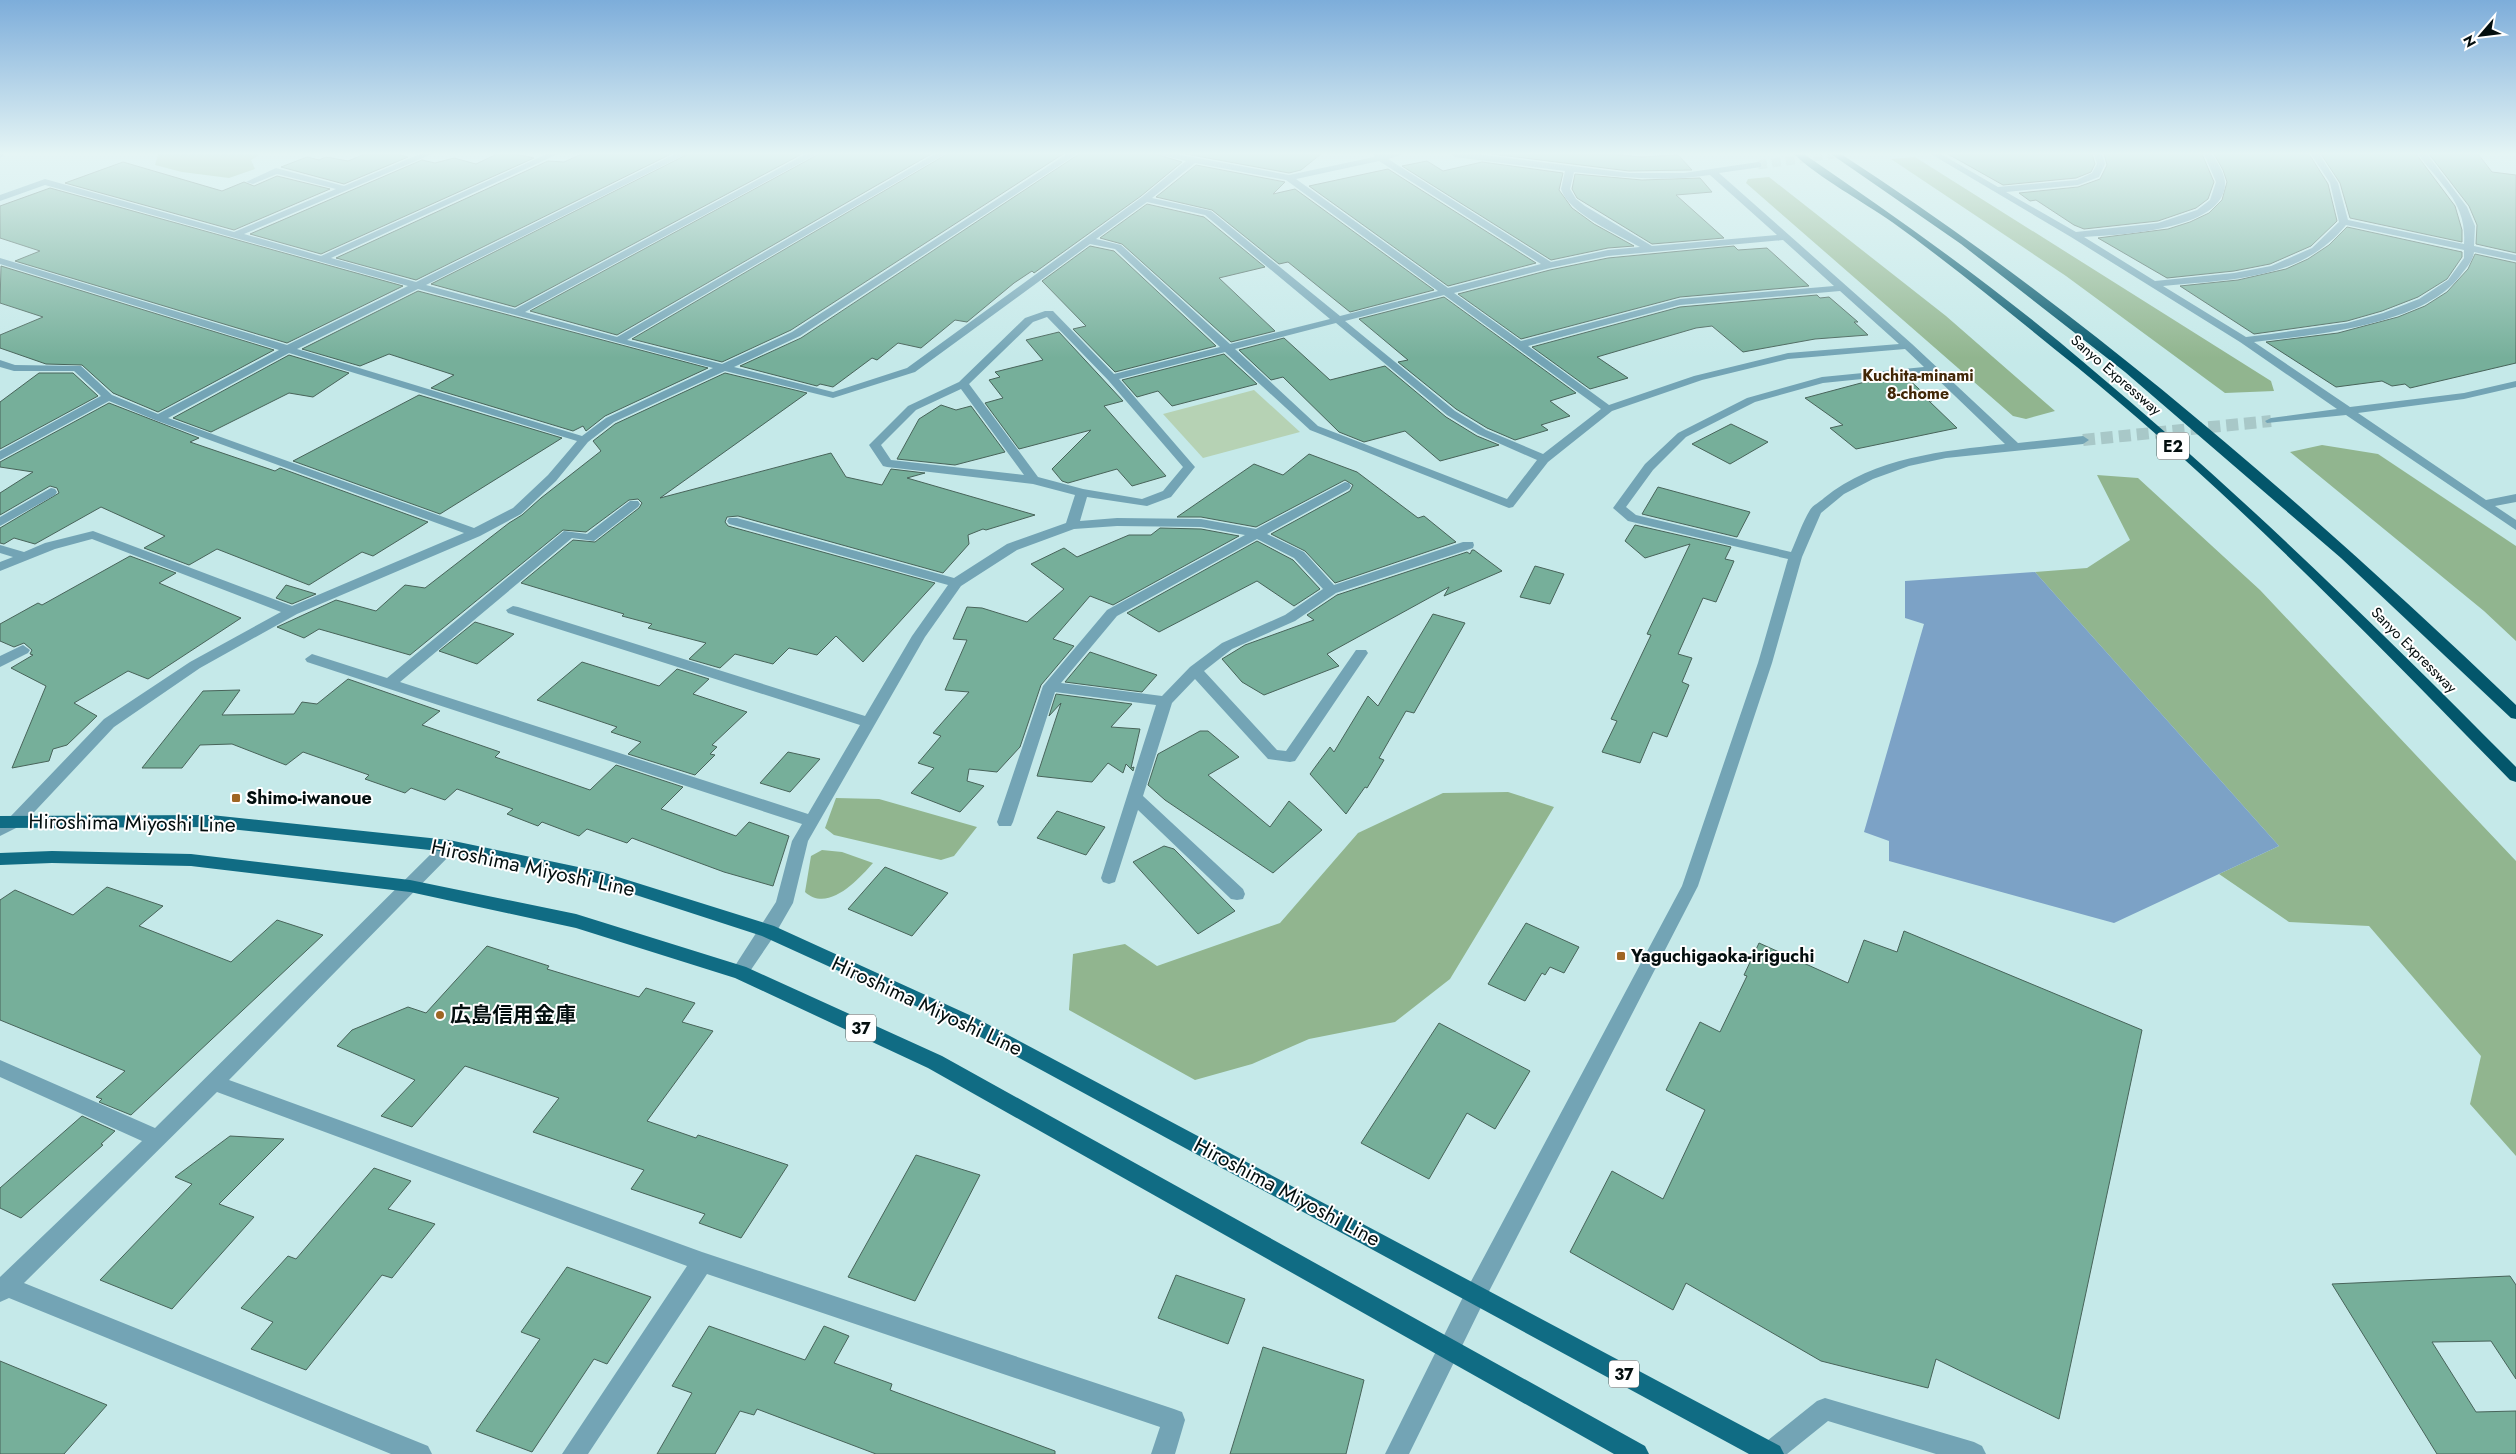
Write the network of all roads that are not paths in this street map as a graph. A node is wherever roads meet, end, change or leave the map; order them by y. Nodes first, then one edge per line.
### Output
1 (187, 222) edge
2 (266, 222) edge
3 (403, 222) edge
4 (545, 222) edge
5 (687, 222) edge
6 (824, 222) edge
7 (969, 222) edge
8 (1113, 222) edge
9 (1220, 222) edge
10 (1350, 222) edge
11 (1480, 222) edge
12 (1605, 222) edge
13 (1769, 222) edge
14 (1895, 222) edge
15 (1935, 222) edge
16 (2052, 222) edge
17 (2177, 222) edge
18 (2344, 222) joint
19 (2468, 222) edge
20 (234, 235) junction
21 (2074, 235) junction
22 (1787, 237) junction
23 (1087, 240) junction
24 (1650, 249) junction
25 (2472, 249) junction
26 (2516, 258) edge
27 (321, 259) junction
28 (0, 261) edge
29 (1548, 265) junction
30 (2153, 284) junction
31 (416, 286) junction
32 (1843, 288) junction
33 (1448, 293) junction
34 (518, 312) junction
35 (1338, 321) junction
36 (2244, 340) junction
37 (618, 341) junction
38 (1519, 345) junction
39 (1908, 346) junction
40 (1230, 348) junction
41 (288, 349) junction
42 (0, 363) edge
43 (722, 368) junction
44 (1932, 369) junction
45 (1112, 378) junction
46 (963, 384) junction
47 (2516, 384) edge
48 (108, 397) junction
49 (1608, 409) junction
50 (2350, 412) junction
51 (159, 418) junction
52 (2271, 421) tunnel mouth
53 (584, 440) junction
54 (2083, 440) tunnel mouth
55 (2014, 446) junction
56 (0, 456) edge
57 (1544, 459) junction
58 (1034, 480) junction
59 (1345, 486) dead end
60 (52, 492) dead end
61 (1082, 493) junction
62 (2516, 498) edge
63 (634, 504) dead end
64 (2484, 504) junction
65 (733, 521) dead end
66 (0, 522) edge
67 (1072, 525) junction
68 (2516, 526) edge
69 (475, 533) junction
70 (1255, 533) junction
71 (1468, 545) dead end
72 (0, 549) edge
73 (24, 556) junction
74 (1795, 557) junction
75 (0, 567) edge
76 (956, 583) junction
77 (1331, 590) junction
78 (513, 610) dead end
79 (292, 611) junction
80 (23, 650) dead end
81 (1361, 653) dead end
82 (312, 659) dead end
83 (0, 662) edge
84 (1195, 670) junction
85 (389, 684) junction
86 (1050, 686) junction
87 (1165, 701) junction
88 (2516, 714) edge
89 (869, 723) junction
90 (2516, 776) edge
91 (1134, 798) junction
92 (8, 821) edge
93 (811, 822) junction
94 (1005, 822) dead end
95 (0, 830) edge
96 (449, 846) junction
97 (0, 859) edge
98 (1109, 878) dead end
99 (410, 886) junction
100 (1237, 894) dead end
101 (768, 931) junction
102 (740, 972) junction
103 (0, 1068) edge
104 (214, 1083) junction
105 (158, 1139) junction
106 (702, 1262) junction
107 (3, 1289) edge
108 (1476, 1294) junction
109 (1449, 1347) junction
110 (1771, 1453) edge
111 (420, 1454) edge
112 (574, 1454) edge
113 (1163, 1454) edge
114 (1397, 1454) edge
115 (1637, 1454) edge
116 (1974, 1454) edge

1 - 20 street
2 - 20 street
3 - 27 street
4 - 31 street
5 - 34 street
6 - 37 street
7 - 43 street
8 - 23 street
9 - 35 street
10 - 33 street
11 - 29 street
12 - 24 street
13 - 22 street
14 - 90 highway, Sanyo Expressway / E2
15 - 88 highway, Sanyo Expressway / E2
16 - 21 street
17 - 21 street
18 - 25 street
18 - 30 street
19 - 25 street
20 - 27 street
21 - 30 street
22 - 24 street
22 - 32 street
23 - 40 street
23 - 43 street
24 - 29 street
25 - 26 street
25 - 36 street
27 - 31 street
28 - 41 street
29 - 33 street
30 - 36 street
31 - 34 street
31 - 41 street
32 - 38 street
32 - 39 street
33 - 35 street
33 - 38 street
34 - 37 street
35 - 40 street
35 - 57 street
36 - 50 street
37 - 43 street
38 - 49 street
39 - 44 street
39 - 49 street
40 - 45 street
40 - 57 street
41 - 51 street
41 - 53 street
42 - 48 street
43 - 53 street
44 - 55 street
44 - 74 street
45 - 46 street
45 - 61 street
46 - 58 street
46 - 58 street
47 - 50 street
48 - 51 street
48 - 56 street
49 - 57 street
50 - 52 street
50 - 64 street
51 - 69 street
53 - 69 street
54 - 55 street
55 - 74 street
58 - 61 street
59 - 70 street
60 - 66 street
61 - 67 street
62 - 64 street
63 - 85 street
64 - 68 street
65 - 76 street
67 - 70 street
67 - 76 street
69 - 79 street
70 - 77 street
70 - 86 street
71 - 77 street
72 - 73 street
73 - 75 street
73 - 79 street
74 - 108 street
76 - 89 street
77 - 84 street
78 - 89 street
79 - 92 street
80 - 83 street
81 - 84 street
82 - 85 street
84 - 87 street
85 - 93 street
86 - 87 street
86 - 94 street
87 - 91 street
89 - 93 street
91 - 98 street
91 - 100 street
92 - 95 street
92 - 96 main road, Hiroshima Miyoshi Line / 37
93 - 101 street
96 - 99 street
96 - 101 main road, Hiroshima Miyoshi Line / 37
97 - 99 main road, Hiroshima Miyoshi Line / 37
99 - 102 main road, Hiroshima Miyoshi Line / 37
99 - 104 street
101 - 102 street
101 - 108 main road, Hiroshima Miyoshi Line / 37
102 - 109 main road, Hiroshima Miyoshi Line / 37
103 - 105 street
104 - 105 street
104 - 106 street
105 - 107 street
106 - 112 street
106 - 113 street
107 - 111 street
108 - 109 street
108 - 110 main road, Hiroshima Miyoshi Line / 37
109 - 114 street
109 - 115 main road, Hiroshima Miyoshi Line / 37
110 - 116 street

